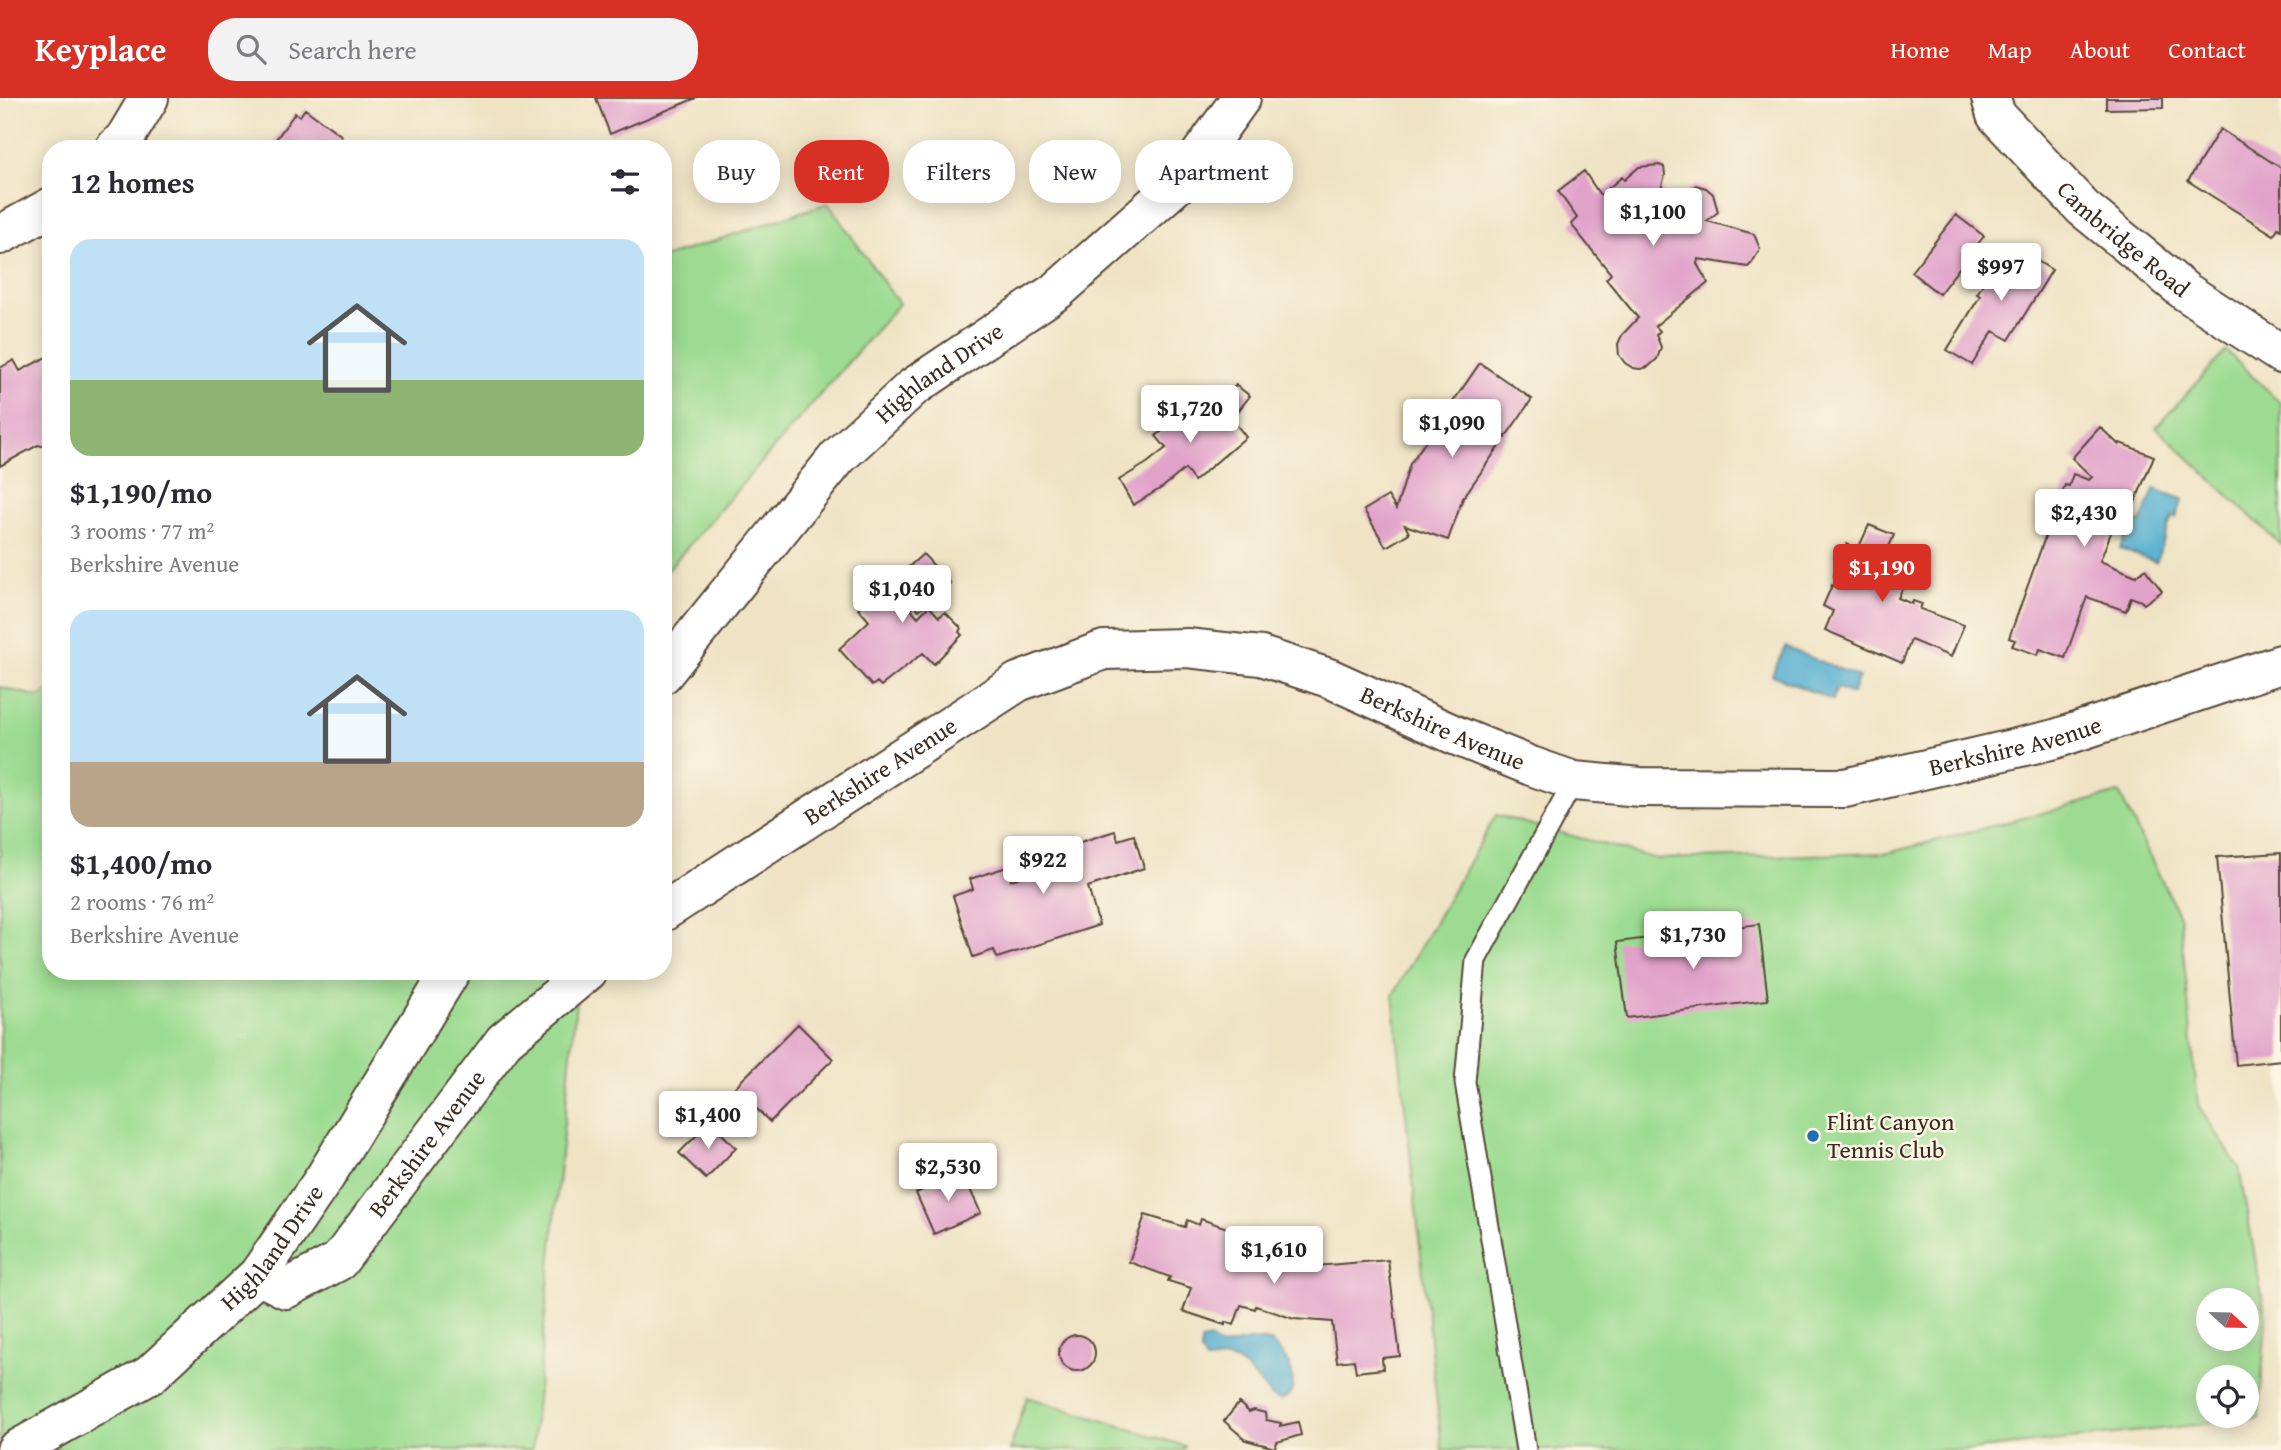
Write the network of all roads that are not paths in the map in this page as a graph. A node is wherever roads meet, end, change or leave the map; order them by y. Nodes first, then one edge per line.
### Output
1 (149, 98) edge
2 (1241, 98) edge
3 (1991, 98) edge
4 (123, 140) edge
5 (42, 212) edge
6 (0, 235) edge
7 (2281, 354) edge
8 (672, 663) edge
9 (2281, 664) edge
10 (1574, 781) junction
11 (672, 906) edge
12 (445, 980) edge
13 (577, 980) edge
14 (258, 1275) junction
15 (16, 1450) edge
16 (1526, 1450) edge

1 - 4 street
2 - 8 street, Highland Drive
3 - 7 street, Cambridge Road
5 - 6 street
9 - 10 street, Berkshire Avenue
10 - 11 street, Berkshire Avenue
10 - 16 lane
12 - 14 street, Highland Drive
13 - 14 street, Berkshire Avenue
14 - 15 street, Highland Drive

